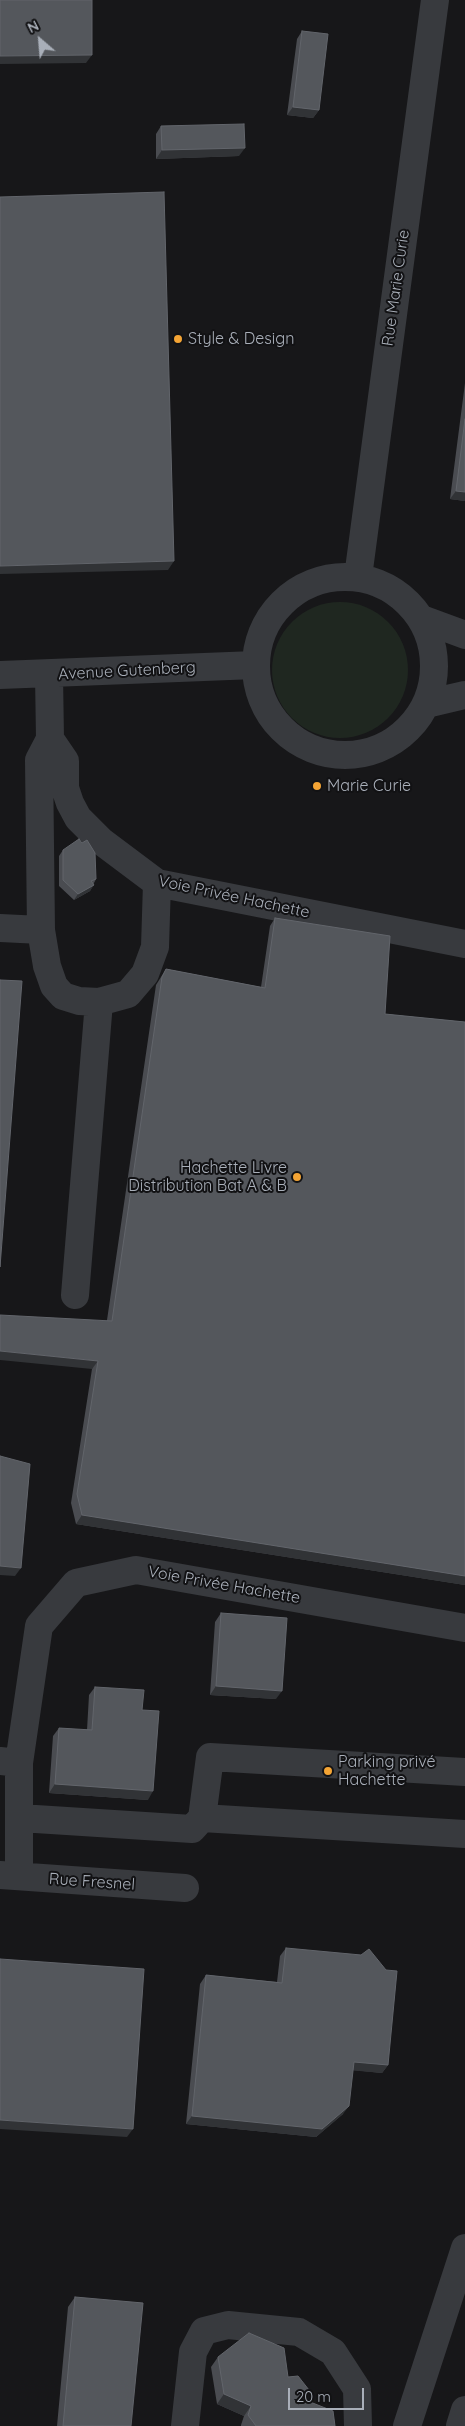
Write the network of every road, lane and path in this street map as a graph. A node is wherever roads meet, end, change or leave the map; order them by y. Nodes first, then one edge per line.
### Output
1 (435, 0) edge
2 (358, 577) junction
3 (422, 619) junction
4 (465, 635) edge
5 (255, 664) junction
6 (49, 675) junction
7 (0, 676) edge
8 (465, 695) edge
9 (426, 704) junction
10 (50, 739) junction
11 (157, 883) junction
12 (0, 928) edge
13 (41, 930) junction
14 (465, 944) edge
15 (99, 1002) junction
16 (75, 1295) dead end
17 (465, 1628) edge
18 (9, 1762) edge
19 (465, 1772) edge
20 (13, 1808) edge
21 (202, 1818) junction
22 (465, 1834) edge
23 (10, 1876) edge
24 (185, 1888) dead end
25 (465, 2248) edge
26 (465, 2410) edge
27 (185, 2426) edge
28 (358, 2426) edge
29 (407, 2426) edge
30 (460, 2426) edge

1 - 2 street, Rue Marie Curie
2 - 3 street
2 - 5 street
3 - 4 street
3 - 9 street
5 - 6 street, Avenue Gutenberg
5 - 9 street
6 - 7 street, Avenue Gutenberg
6 - 10 street
8 - 9 street
10 - 11 street, Voie Privée Hachette
10 - 13 street
11 - 14 street, Voie Privée Hachette
11 - 15 street
12 - 13 street
13 - 15 street
15 - 16 street
17 - 18 street, Voie Privée Hachette
18 - 20 street, Voie Privée Hachette
19 - 21 street
20 - 21 street
20 - 23 street, Voie Privée Hachette
21 - 22 street
23 - 24 street, Rue Fresnel
25 - 29 street
26 - 30 street
27 - 28 street

